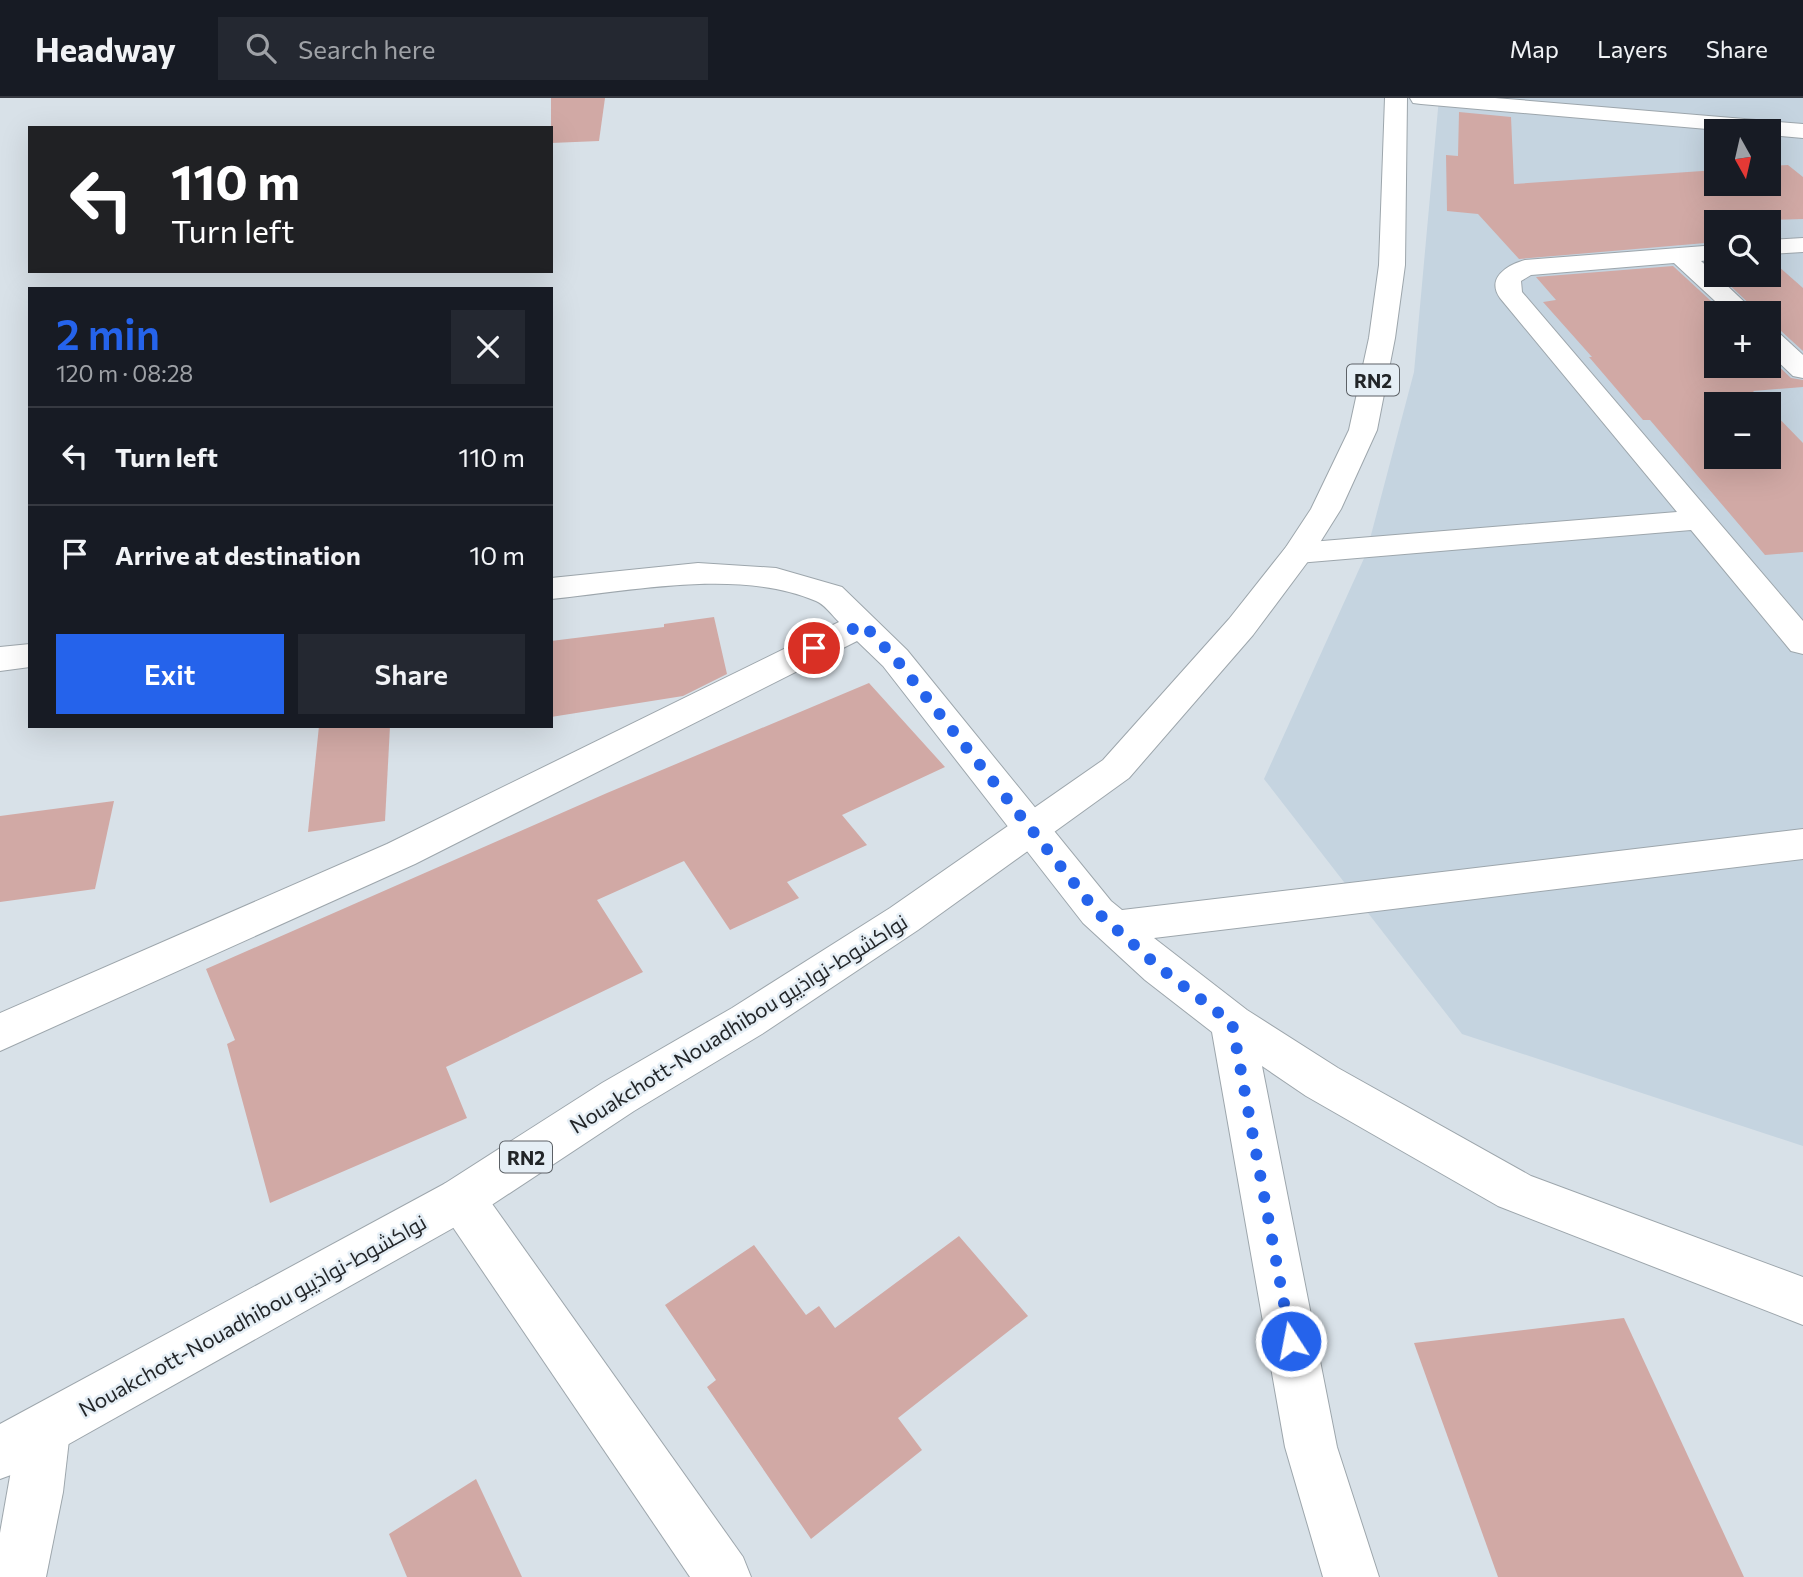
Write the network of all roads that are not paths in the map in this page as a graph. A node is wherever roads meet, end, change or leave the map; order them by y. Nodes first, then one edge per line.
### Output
1 (1396, 98) edge
2 (1421, 98) edge
3 (1803, 131) edge
4 (1803, 245) edge
5 (1781, 246) edge
6 (1704, 253) edge
7 (1680, 255) junction
8 (1730, 301) edge
9 (1781, 349) edge
10 (1803, 370) edge
11 (1700, 520) junction
12 (1298, 553) junction
13 (553, 589) edge
14 (863, 624) junction
15 (1803, 643) edge
16 (28, 655) edge
17 (0, 659) edge
18 (1033, 830) junction
19 (1803, 844) edge
20 (1115, 927) junction
21 (1232, 1023) junction
22 (0, 1033) edge
23 (461, 1199) junction
24 (1803, 1301) edge
25 (22, 1442) edge
26 (18, 1577) edge
27 (723, 1577) edge
28 (1351, 1577) edge

1 - 12 main road, RN2
2 - 3 main road
4 - 5 main road
6 - 7 main road
7 - 8 main road
7 - 11 main road
9 - 10 main road
11 - 12 main road
11 - 15 main road
12 - 18 main road, Nouakchott-Nouadhibou نواكشوط-نواذيبو / RN2
13 - 14 main road
14 - 18 main road
14 - 22 main road
16 - 17 main road
18 - 20 main road
18 - 23 main road, Nouakchott-Nouadhibou نواكشوط-نواذيبو / RN2
19 - 20 main road
20 - 21 main road
21 - 24 main road
21 - 28 main road
23 - 25 main road, Nouakchott-Nouadhibou نواكشوط-نواذيبو / RN2
23 - 27 main road
25 - 26 main road

